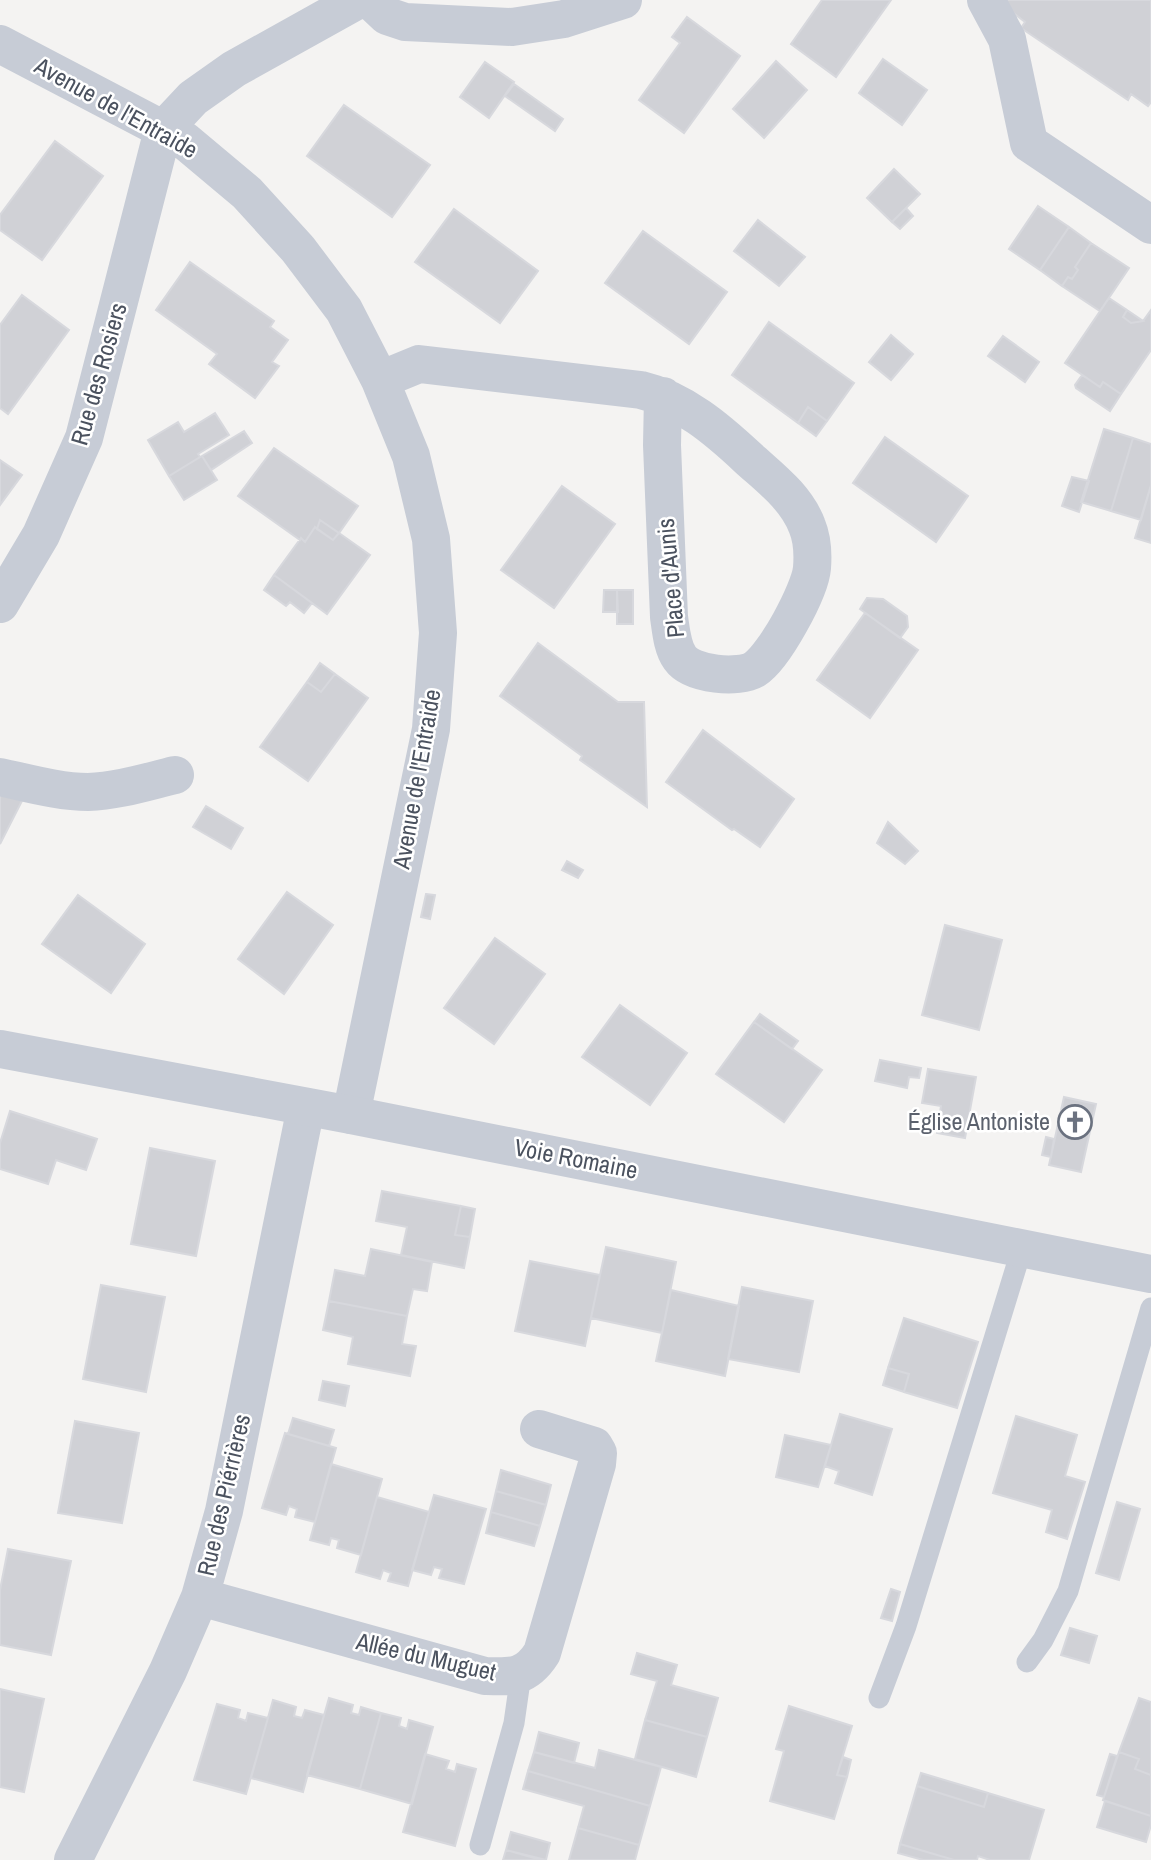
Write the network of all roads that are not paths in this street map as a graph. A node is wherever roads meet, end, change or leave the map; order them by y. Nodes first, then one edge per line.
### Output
1 (358, 0) edge
2 (370, 0) edge
3 (623, 0) edge
4 (986, 0) edge
5 (0, 44) edge
6 (163, 130) junction
7 (1151, 225) edge
8 (380, 380) junction
9 (663, 396) junction
10 (0, 604) edge
11 (175, 775) dead end
12 (0, 777) edge
13 (0, 1049) edge
14 (306, 1107) junction
15 (351, 1115) junction
16 (1023, 1248) junction
17 (1151, 1274) edge
18 (1151, 1308) edge
19 (539, 1429) dead end
20 (200, 1597) junction
21 (1027, 1662) dead end
22 (521, 1674) junction
23 (879, 1699) dead end
24 (480, 1845) dead end
25 (73, 1860) edge

1 - 6 street
2 - 3 street
4 - 7 street
5 - 6 street, Avenue de l'Entraide
6 - 8 street, Avenue de l'Entraide
6 - 10 street, Rue des Rosiers
8 - 9 street, Place d'Aunis
8 - 15 street, Avenue de l'Entraide
9 - 9 street, Place d'Aunis
11 - 12 street
13 - 14 street, Voie Romaine
14 - 15 street, Voie Romaine
14 - 20 street, Rue des Piérrières
15 - 16 street, Voie Romaine
16 - 17 street, Voie Romaine
16 - 23 lane
18 - 21 lane
19 - 22 street, Allée du Muguet
20 - 22 street, Allée du Muguet
20 - 25 street, Rue des Piérrières
22 - 24 lane

